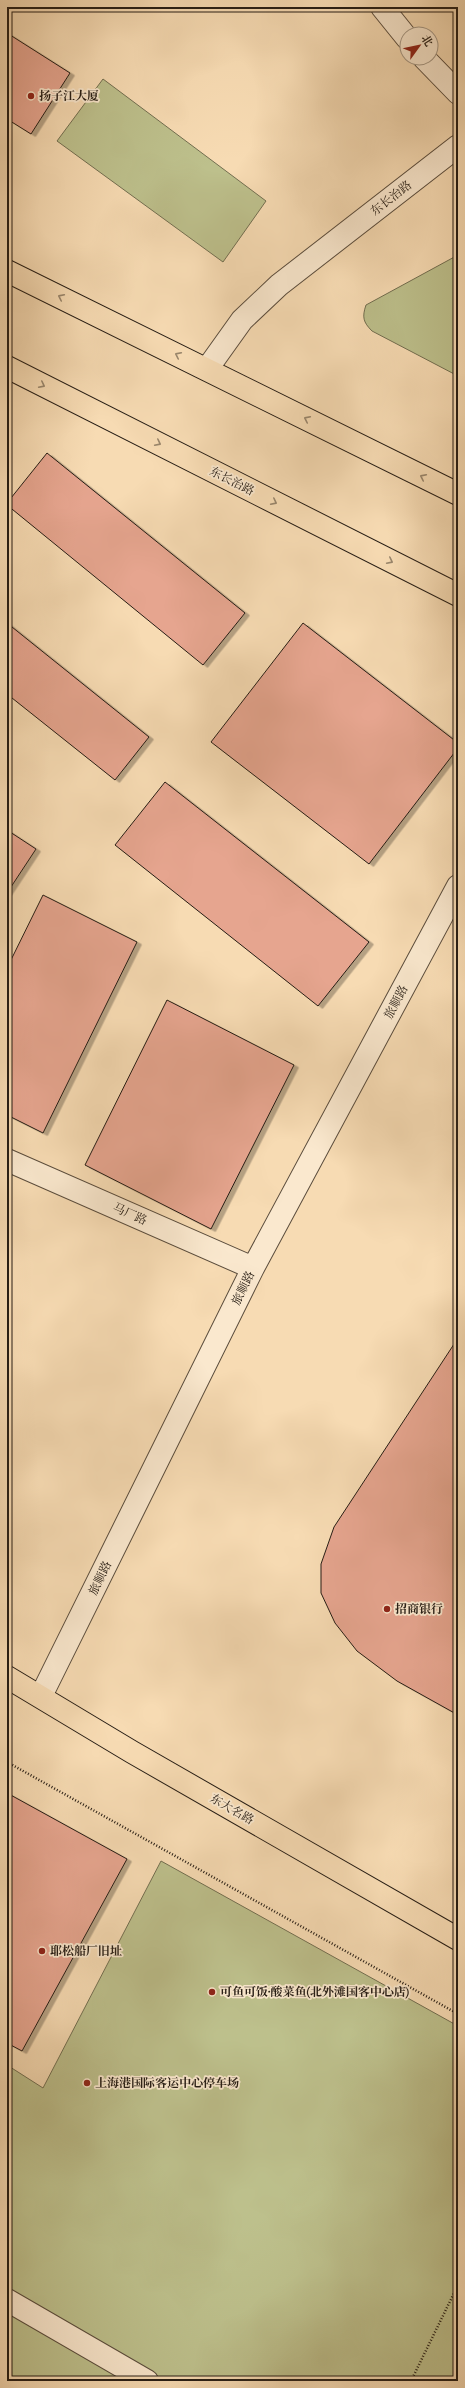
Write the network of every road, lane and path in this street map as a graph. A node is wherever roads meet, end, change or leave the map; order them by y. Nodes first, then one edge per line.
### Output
1 (382, 7) edge
2 (399, 28) edge
3 (432, 66) edge
4 (458, 93) edge
5 (458, 146) edge
6 (7, 271) edge
7 (7, 367) edge
8 (207, 369) junction
9 (458, 494) edge
10 (458, 595) edge
11 (458, 886) edge
12 (7, 1160) edge
13 (253, 1268) junction
14 (7, 1677) edge
15 (41, 1696) junction
16 (7, 1762) edge
17 (458, 1939) edge
18 (458, 2014) edge
19 (458, 2286) edge
20 (7, 2300) edge
21 (7, 2375) edge
22 (19, 2381) edge
23 (147, 2381) edge
24 (411, 2381) edge

1 - 2 street
3 - 4 street
5 - 8 street, 东长治路
8 -> 6 main road
7 -> 10 main road, 东长治路
9 -> 8 main road
11 - 13 street, 旅顺路
12 - 13 street, 马厂路
13 - 15 street, 旅顺路
14 - 15 main road, 东大名路
15 - 17 main road, 东大名路
16 - 18 path
19 - 24 path
20 - 23 street
21 - 22 path

